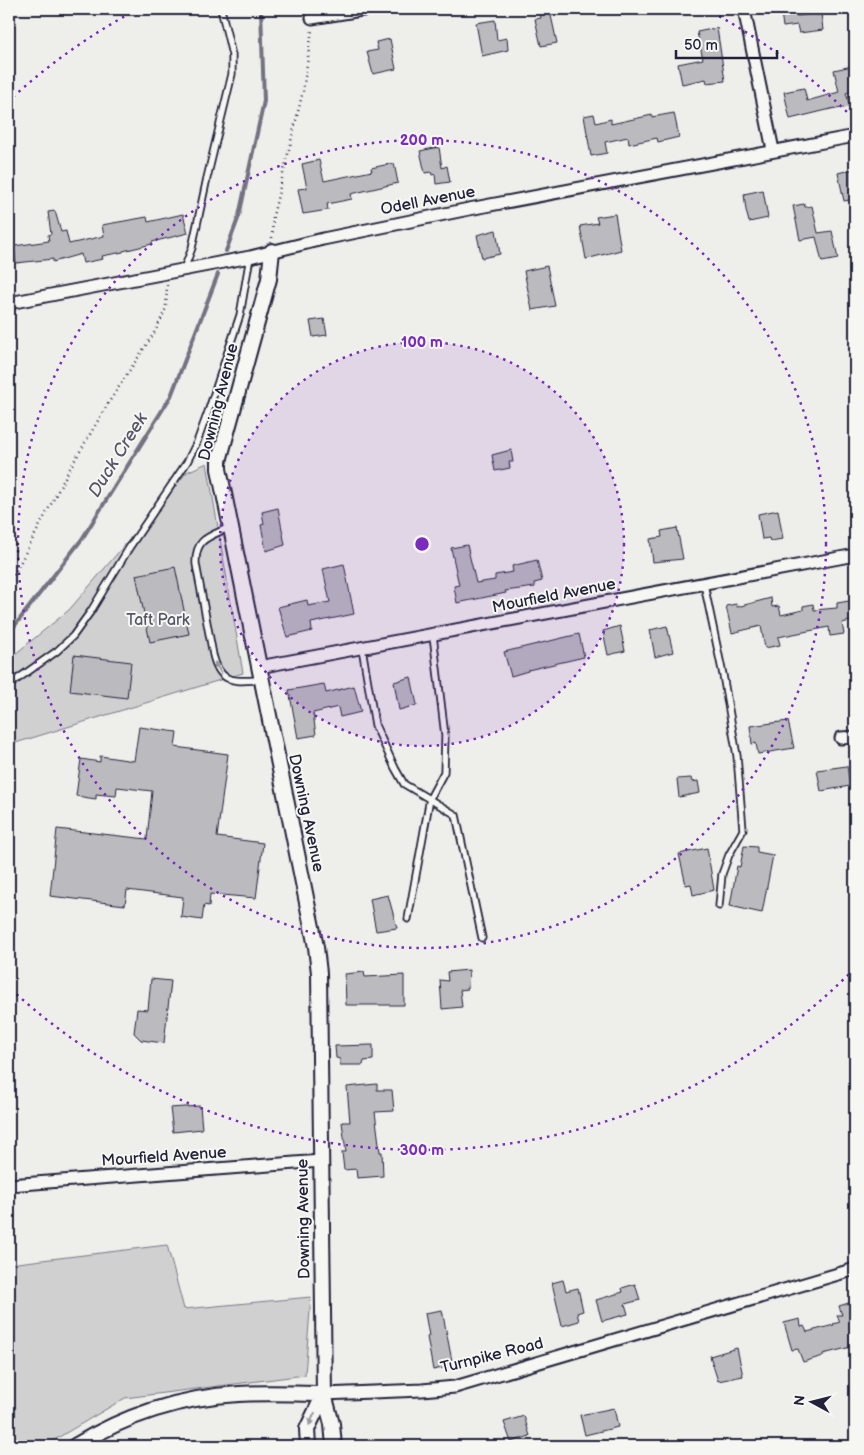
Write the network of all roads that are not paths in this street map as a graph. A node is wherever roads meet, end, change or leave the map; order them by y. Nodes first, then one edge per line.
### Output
1 (221, 9) edge
2 (368, 9) edge
3 (744, 9) edge
4 (312, 18) road end
5 (855, 136) edge
6 (773, 150) junction
7 (272, 251) junction
8 (250, 257) junction
9 (184, 269) junction
10 (9, 302) edge
11 (230, 527) junction
12 (855, 555) edge
13 (704, 584) junction
14 (433, 635) junction
15 (362, 648) junction
16 (260, 674) junction
17 (9, 685) edge
18 (855, 736) edge
19 (842, 738) dead end
20 (430, 798) junction
21 (719, 906) dead end
22 (408, 919) dead end
23 (482, 938) dead end
24 (321, 1161) junction
25 (9, 1185) edge
26 (855, 1269) edge
27 (324, 1394) junction
28 (75, 1446) edge
29 (308, 1446) edge
30 (334, 1446) edge

1 - 9 lane
2 - 4 street
3 - 6 street
5 - 6 street, Odell Avenue
6 - 7 street, Odell Avenue
7 - 8 street, Odell Avenue
7 - 11 street, Downing Avenue
8 - 9 street, Odell Avenue
8 - 17 lane
9 - 10 street, Odell Avenue
11 - 16 street, Downing Avenue
16 -> 11 lane
12 - 13 street, Mourfield Avenue
13 - 14 street, Mourfield Avenue
13 - 21 lane
14 - 15 street, Mourfield Avenue
14 - 20 lane
15 - 16 street, Mourfield Avenue
15 - 20 lane
16 - 24 street, Downing Avenue
18 - 19 street
20 - 22 lane
20 - 23 lane
24 - 25 street, Mourfield Avenue
24 - 27 street, Downing Avenue
26 - 27 street, Turnpike Road
27 - 28 street, Turnpike Road
27 -> 29 street, Downing Avenue
27 - 30 street, Downing Avenue

